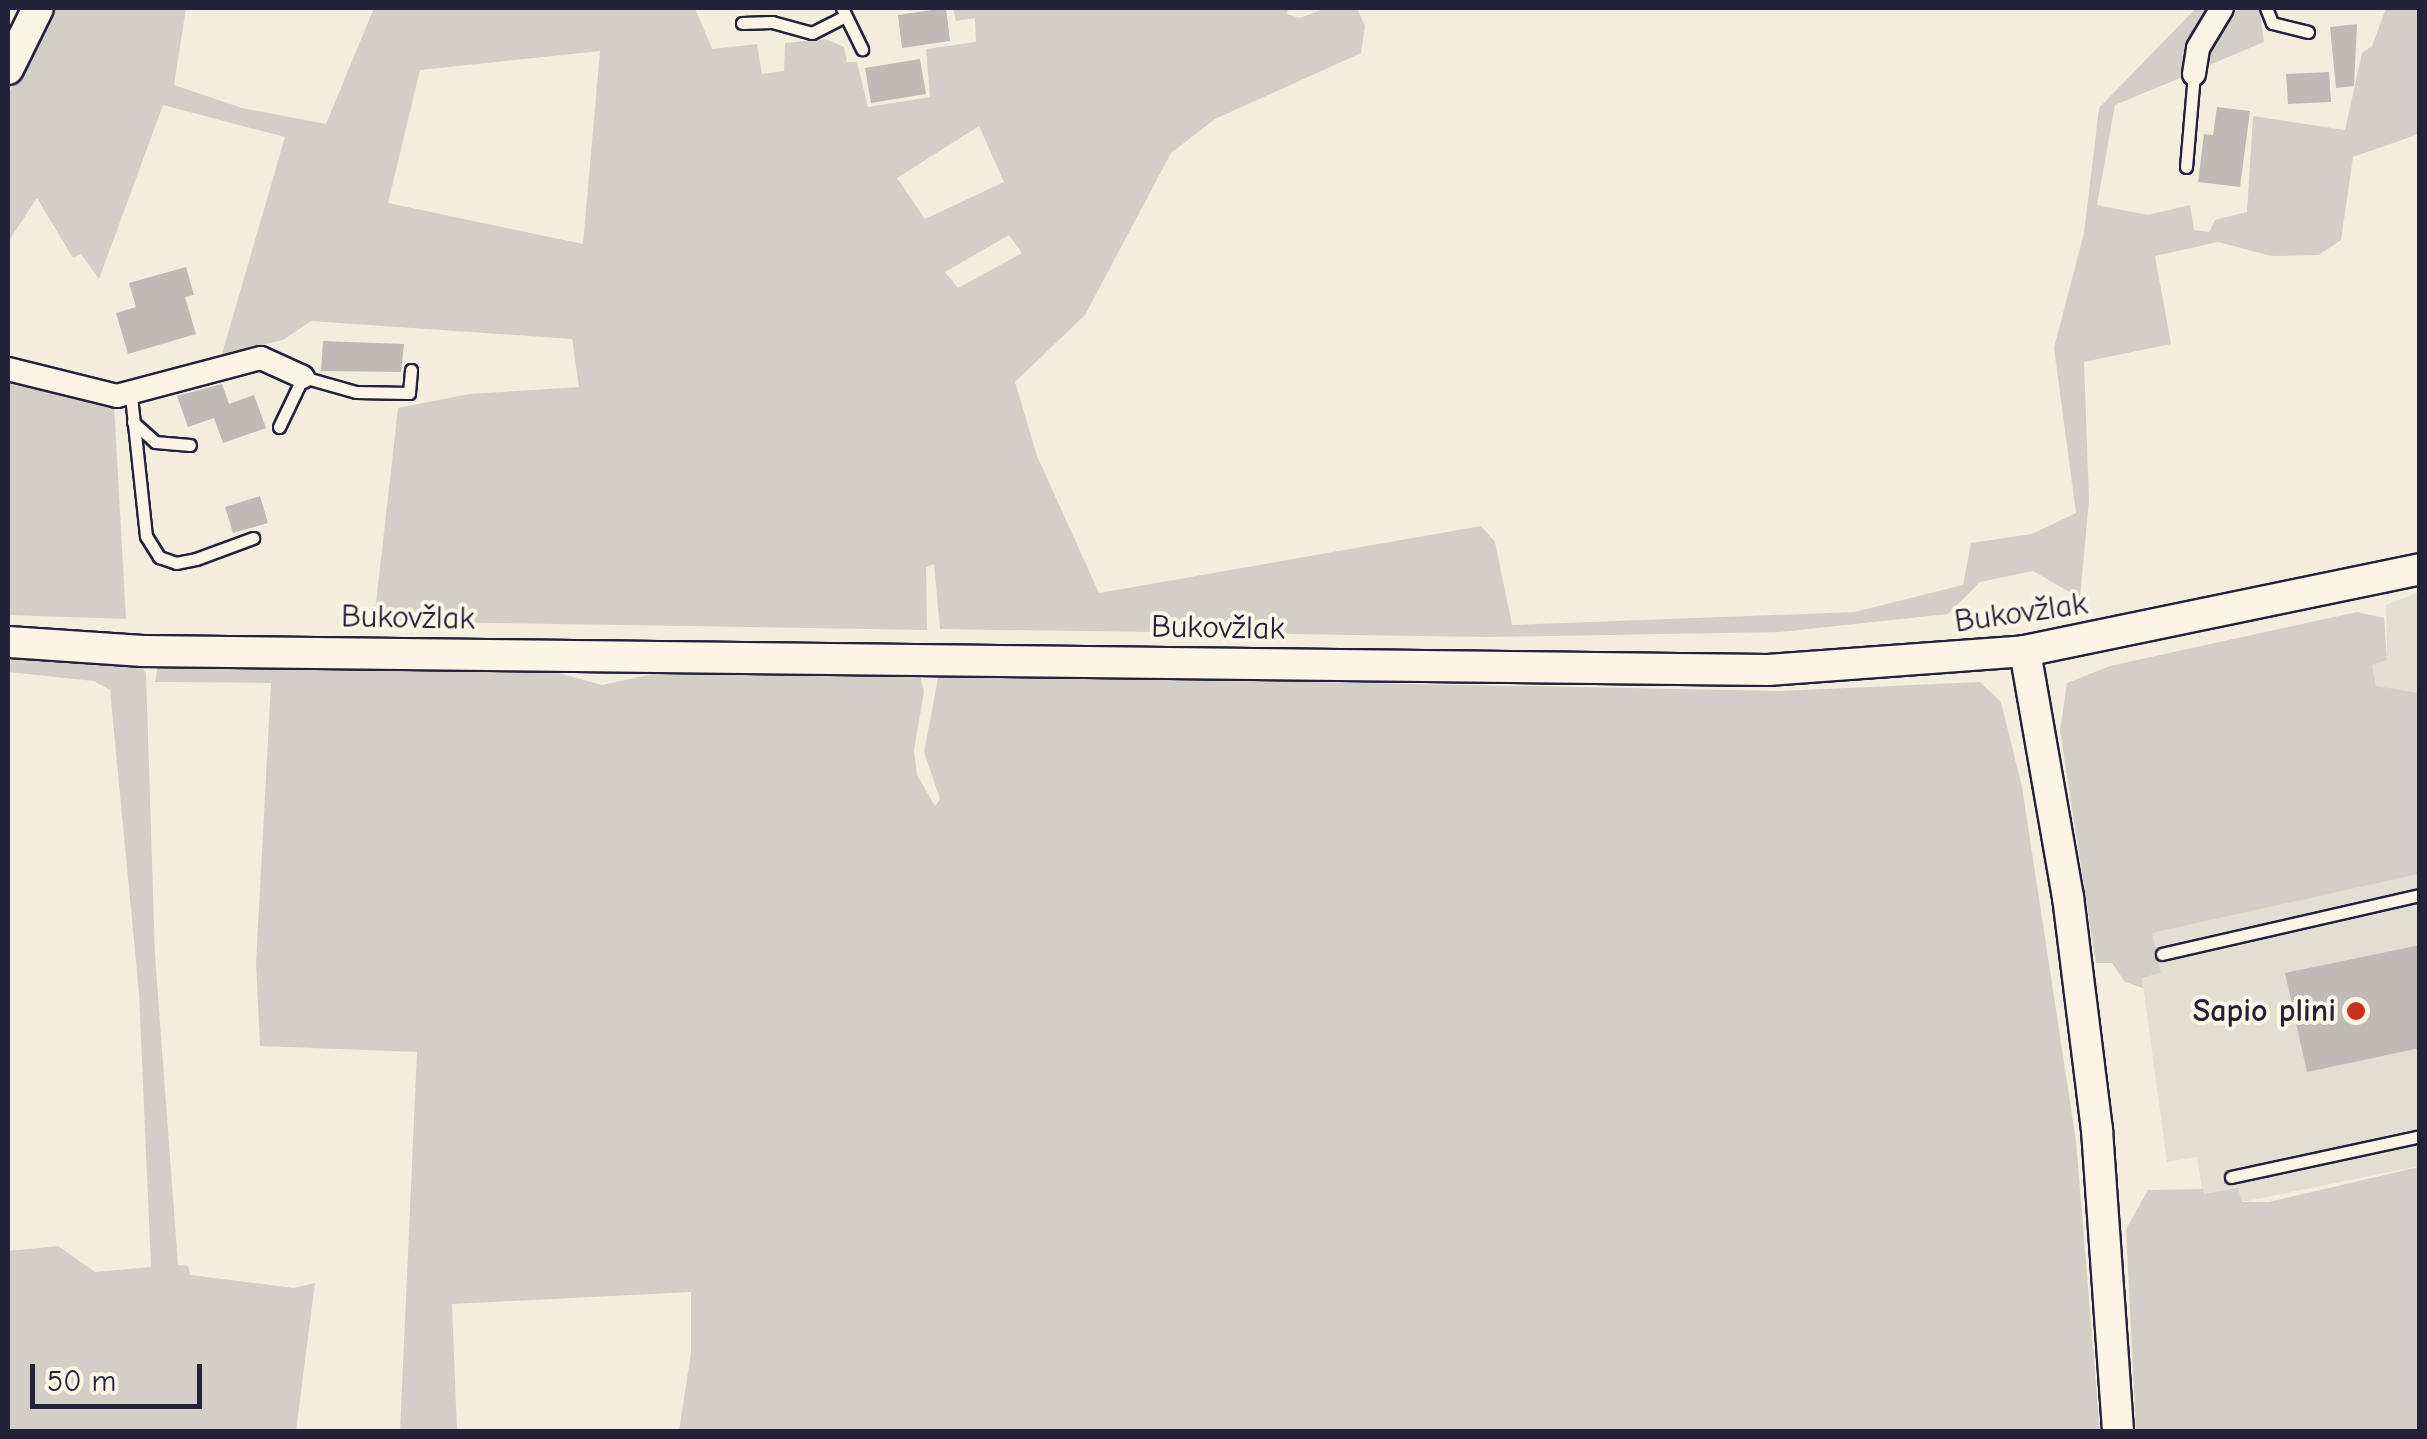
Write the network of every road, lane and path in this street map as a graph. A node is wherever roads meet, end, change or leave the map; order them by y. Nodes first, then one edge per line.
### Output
1 (36, 8) edge
2 (2222, 8) edge
3 (2266, 8) edge
4 (843, 12) edge
5 (742, 24) dead end
6 (2308, 32) dead end
7 (862, 49) dead end
8 (8, 69) edge
9 (2194, 74) joint
10 (2186, 167) dead end
11 (8, 369) edge
12 (411, 370) dead end
13 (303, 377) junction
14 (131, 396) junction
15 (133, 422) junction
16 (279, 428) dead end
17 (190, 444) dead end
18 (254, 538) dead end
19 (2419, 571) edge
20 (8, 642) edge
21 (2025, 651) junction
22 (2420, 895) edge
23 (2162, 954) dead end
24 (2420, 1136) edge
25 (2231, 1176) dead end
26 (2118, 1432) edge

1 - 8 main road
2 - 9 street
3 - 6 lane
4 - 5 lane
4 - 7 lane
9 - 10 lane
11 - 14 street
12 - 13 lane
13 - 14 street
13 - 16 lane
14 - 15 lane
15 - 17 lane
15 - 18 lane
19 - 21 main road, Bukovžlak
20 - 21 main road, Bukovžlak
21 - 26 main road
22 - 23 lane
24 - 25 lane

